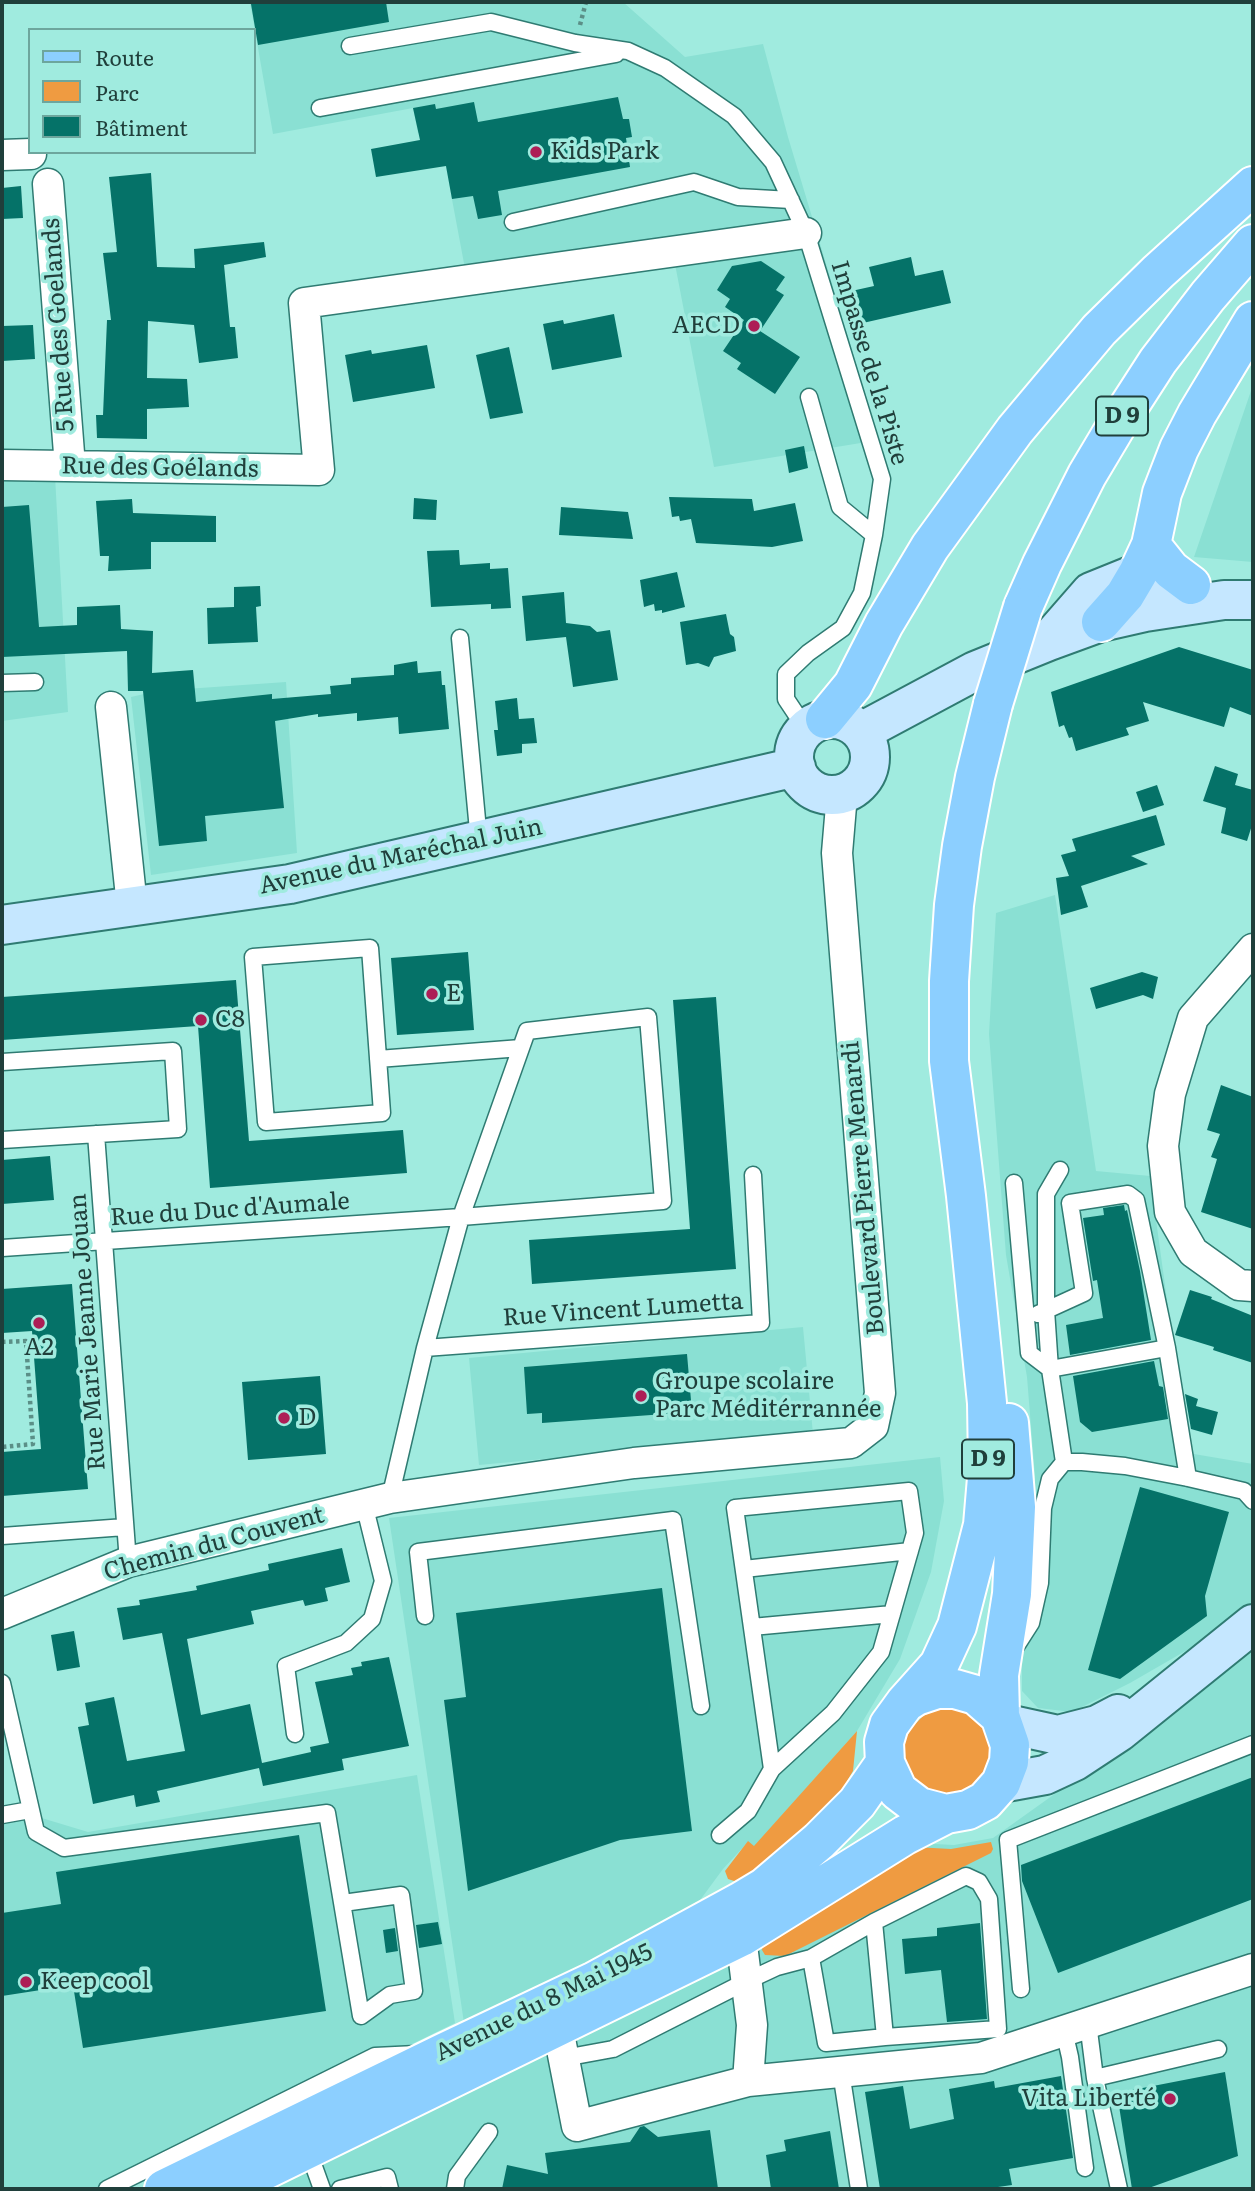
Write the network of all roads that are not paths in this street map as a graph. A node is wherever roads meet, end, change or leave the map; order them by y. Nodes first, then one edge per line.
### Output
1 (350, 46) dead end
2 (628, 51) junction
3 (320, 108) dead end
4 (32, 154) dead end
5 (2, 155) edge
6 (48, 184) dead end
7 (1253, 186) edge
8 (791, 200) junction
9 (513, 222) dead end
10 (806, 233) junction
11 (1253, 244) edge
12 (1253, 321) edge
13 (809, 397) dead end
14 (2, 465) edge
15 (69, 466) junction
16 (874, 535) junction
17 (1144, 559) junction
18 (1223, 595) edge
19 (1101, 622) junction
20 (460, 638) dead end
21 (1049, 640) junction
22 (35, 682) dead end
23 (2, 683) edge
24 (111, 707) dead end
25 (816, 724) junction
26 (862, 732) junction
27 (796, 767) junction
28 (842, 794) junction
29 (479, 841) junction
30 (132, 906) junction
31 (2, 925) edge
32 (1253, 949) edge
33 (521, 1048) junction
34 (378, 1059) junction
35 (2, 1062) edge
36 (96, 1134) junction
37 (2, 1140) edge
38 (1060, 1170) dead end
39 (753, 1175) dead end
40 (1014, 1183) dead end
41 (966, 1196) junction
42 (461, 1217) junction
43 (104, 1241) junction
44 (2, 1248) edge
45 (1253, 1286) edge
46 (1046, 1310) junction
47 (1025, 1320) junction
48 (425, 1348) junction
49 (1167, 1348) junction
50 (1050, 1369) junction
51 (1064, 1462) junction
52 (1188, 1478) junction
53 (377, 1501) junction
54 (1253, 1501) edge
55 (125, 1527) junction
56 (2, 1536) edge
57 (910, 1551) junction
58 (128, 1562) junction
59 (744, 1569) junction
60 (2, 1614) edge
61 (892, 1614) junction
62 (425, 1616) dead end
63 (752, 1627) junction
64 (1242, 1632) edge
65 (999, 1675) junction
66 (2, 1683) edge
67 (905, 1703) junction
68 (701, 1706) dead end
69 (1001, 1720) junction
70 (295, 1734) dead end
71 (1253, 1744) edge
72 (885, 1763) junction
73 (772, 1769) junction
74 (1001, 1783) junction
75 (30, 1810) junction
76 (946, 1814) junction
77 (2, 1815) edge
78 (720, 1835) dead end
79 (343, 1903) junction
80 (874, 1922) junction
81 (741, 1937) junction
82 (811, 1958) junction
83 (1253, 1969) edge
84 (747, 1981) junction
85 (1021, 1989) dead end
86 (1076, 2027) junction
87 (885, 2037) junction
88 (561, 2043) junction
89 (1218, 2049) dead end
90 (443, 2053) junction
91 (841, 2072) junction
92 (1095, 2078) junction
93 (748, 2081) junction
94 (489, 2132) dead end
95 (308, 2150) junction
96 (1085, 2168) dead end
97 (107, 2189) edge
98 (164, 2189) edge
99 (226, 2189) edge
100 (322, 2189) edge
101 (340, 2189) edge
102 (390, 2189) edge
103 (455, 2189) edge
104 (859, 2189) edge
105 (1119, 2189) edge

1 - 2 lane, Impasse de la Piste
2 - 3 lane
2 - 8 lane, Impasse de la Piste
4 - 5 street
6 - 15 street, 5 Rue des Goelands
7 - 25 main road
8 - 9 lane
8 - 10 lane, Impasse de la Piste
10 - 15 street, Rue des Goélands
10 - 16 lane, Impasse de la Piste
11 - 41 main road, D 9, bridge
12 - 17 main road
13 - 16 lane
14 - 15 street, Rue des Goélands
16 - 25 lane, Impasse de la Piste
17 - 18 main road
17 - 19 main road
17 - 21 main road
18 - 19 main road
19 - 21 main road
20 - 29 lane
21 - 26 main road
22 - 23 lane
24 - 30 street
25 - 26 main road
25 - 27 main road
26 - 28 main road
27 - 28 main road
27 - 29 main road, Avenue du Maréchal Juin
28 - 53 street, Boulevard Pierre Menardi
29 - 30 main road, Avenue du Maréchal Juin
30 - 31 main road, Avenue du Maréchal Juin
32 - 45 street
33 - 34 lane
33 - 42 lane
33 - 42 lane
34 - 34 lane
35 - 36 lane
36 - 37 lane
36 - 43 lane, Rue Marie Jeanne Jouan
38 - 46 lane
39 - 48 lane, Rue Vincent Lumetta
40 - 47 lane
41 - 65 main road, D 9
41 - 67 main road, D 9
42 - 43 lane, Rue du Duc d'Aumale
42 - 48 lane
43 - 44 lane, Rue du Duc d'Aumale
43 - 55 lane, Rue Marie Jeanne Jouan
46 - 47 lane
46 - 49 lane
46 - 50 lane
47 - 50 lane
48 - 53 lane
49 - 50 lane
49 - 52 lane
50 - 51 lane
51 - 52 lane
51 - 65 lane
52 - 54 lane
53 - 58 street, Chemin du Couvent
53 - 70 lane
55 - 56 lane
55 - 58 lane, Rue Marie Jeanne Jouan
57 - 59 lane
57 - 59 lane
57 - 61 lane
58 - 60 street, Chemin du Couvent
59 - 63 lane
61 - 63 lane
61 - 73 lane
62 - 68 lane
63 - 73 lane
64 - 69 main road
64 - 74 main road
65 - 69 main road, D 9
66 - 75 lane
67 - 69 main road
67 - 72 main road
69 - 74 main road
71 - 85 lane
72 - 76 main road
72 - 90 main road, Avenue du 8 Mai 1945
73 - 78 lane
74 - 76 main road
75 - 77 lane
75 - 79 lane
76 - 81 main road, Avenue du 8 Mai 1945
79 - 79 lane
80 - 82 lane
80 - 87 lane
80 - 87 lane
81 - 84 street
81 - 88 main road, Avenue du 8 Mai 1945
82 - 84 lane
82 - 87 lane
83 - 86 street
84 - 88 lane
84 - 93 street
86 - 91 street
86 - 92 lane
86 - 96 lane
88 - 93 street
88 - 95 main road, Avenue du 8 Mai 1945
89 - 92 lane
90 - 97 lane
90 - 98 main road, Avenue du 8 Mai 1945
91 - 93 street
91 - 104 lane
92 - 105 lane
94 - 103 lane
95 - 99 main road, Avenue du 8 Mai 1945
95 - 100 lane
101 - 102 lane

